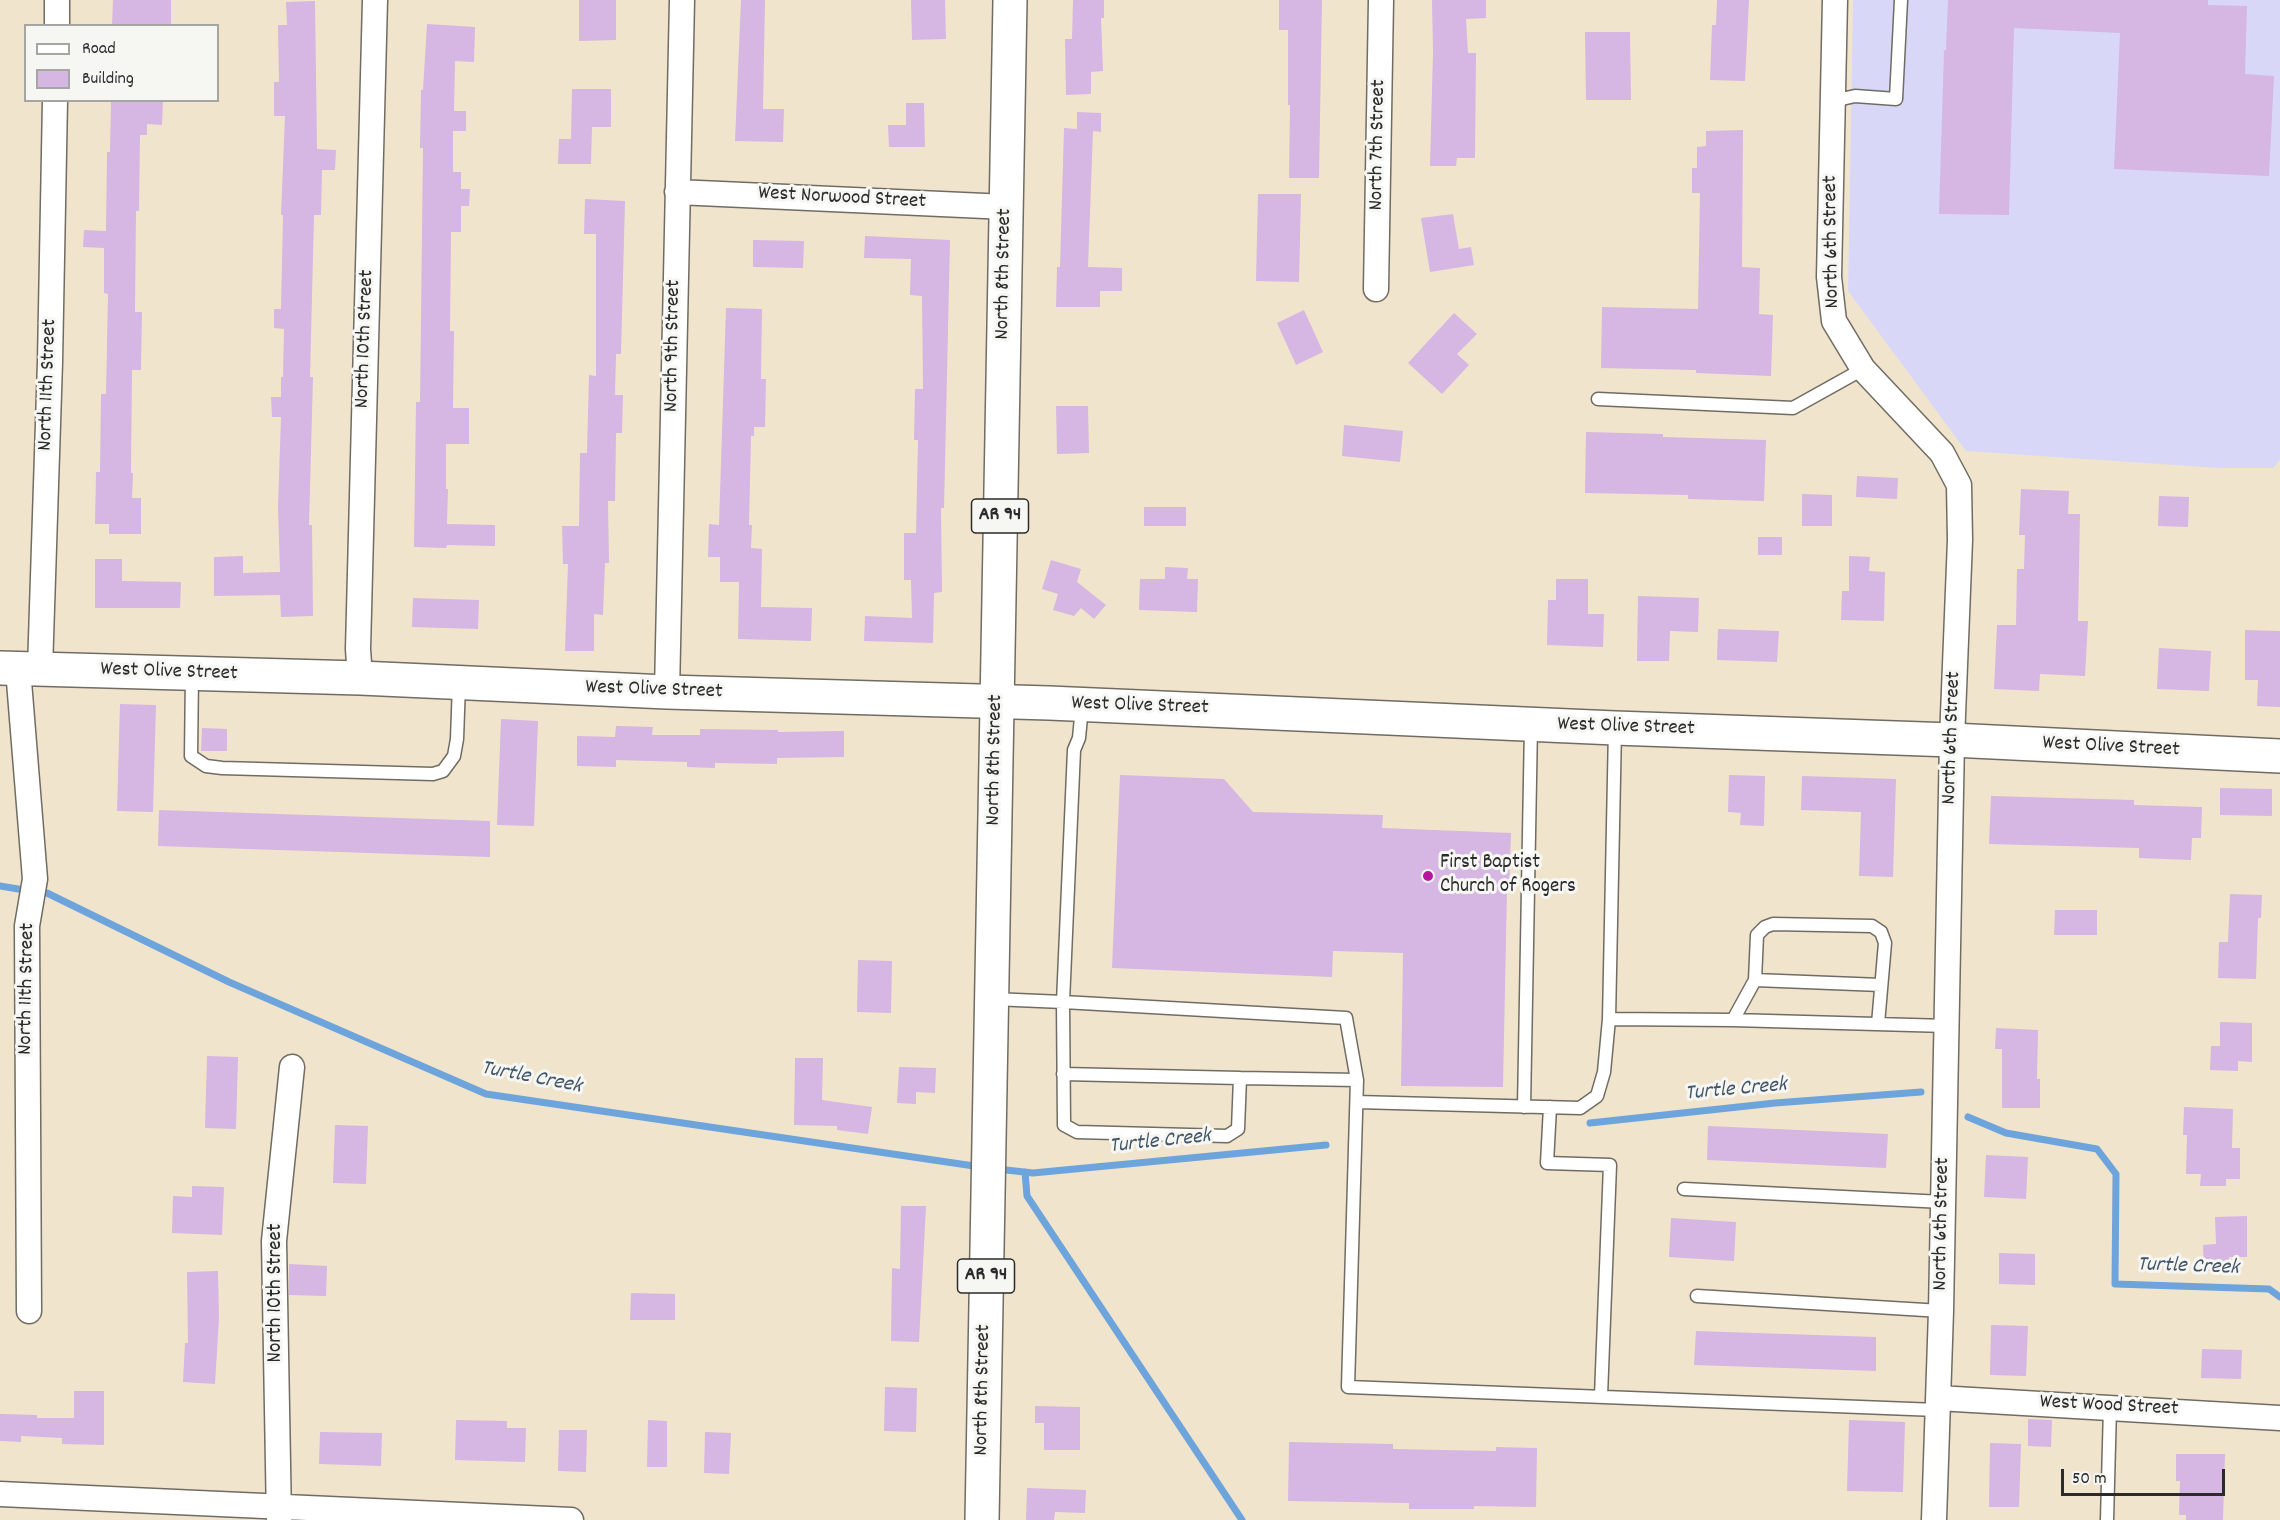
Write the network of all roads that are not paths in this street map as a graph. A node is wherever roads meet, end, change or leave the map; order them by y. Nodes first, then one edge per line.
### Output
1 (57, 0) edge
2 (375, 0) edge
3 (682, 0) edge
4 (1010, 0) edge
5 (1381, 0) edge
6 (1835, 0) edge
7 (1901, 0) edge
8 (57, 24) edge
9 (1833, 101) junction
10 (55, 102) edge
11 (677, 192) junction
12 (1007, 207) junction
13 (1376, 289) dead end
14 (1863, 369) junction
15 (1598, 399) dead end
16 (19, 668) edge
17 (192, 673) junction
18 (360, 678) junction
19 (459, 682) junction
20 (667, 692) junction
21 (997, 701) junction
22 (1082, 705) junction
23 (1531, 724) junction
24 (1615, 728) junction
25 (1952, 740) junction
26 (2280, 756) edge
27 (1755, 980) junction
28 (1881, 985) junction
29 (992, 999) junction
30 (1063, 1002) junction
31 (1609, 1019) junction
32 (1732, 1020) junction
33 (1878, 1024) junction
34 (1947, 1026) junction
35 (292, 1067) dead end
36 (1063, 1074) junction
37 (1240, 1078) junction
38 (1357, 1080) junction
39 (1357, 1102) junction
40 (1524, 1107) junction
41 (1550, 1107) junction
42 (1684, 1189) dead end
43 (1943, 1202) junction
44 (1697, 1296) dead end
45 (29, 1311) dead end
46 (1941, 1311) junction
47 (1601, 1396) junction
48 (1938, 1404) junction
49 (2110, 1407) junction
50 (2280, 1418) edge
51 (0, 1494) edge
52 (279, 1514) edge
53 (571, 1520) edge
54 (982, 1520) edge
55 (1934, 1520) edge
56 (2107, 1520) edge

1 - 8 street
2 - 18 street, North 10th Street
3 - 11 street, North 9th Street
4 - 12 main road, North 8th Street / AR 94
5 - 13 street, North 7th Street
6 - 9 street, North 6th Street
7 - 9 lane
9 - 14 street, North 6th Street
10 - 16 street, North 11th Street
11 - 12 street, West Norwood Street
11 - 20 street, North 9th Street
12 - 21 main road, North 8th Street / AR 94
14 - 15 lane
14 - 25 street, North 6th Street
16 - 17 main road, West Olive Street
16 - 45 street, North 11th Street
17 - 18 main road, West Olive Street
17 - 19 lane
18 - 19 main road, West Olive Street
19 - 20 main road, West Olive Street
20 - 21 main road, West Olive Street
21 - 22 main road, West Olive Street
21 - 29 main road, North 8th Street / AR 94
22 - 23 main road, West Olive Street
22 - 30 lane
23 - 24 main road, West Olive Street
23 - 40 lane
24 - 25 main road, West Olive Street
24 - 31 lane
25 - 26 main road, West Olive Street
25 - 34 street, North 6th Street
27 - 28 lane
27 - 28 lane
27 - 32 lane
28 - 33 lane
29 - 30 lane
29 - 54 main road, North 8th Street / AR 94
30 - 36 lane
30 - 38 lane
31 - 32 lane
31 - 41 lane
32 - 33 lane
33 - 34 lane
34 - 43 street, North 6th Street
35 - 52 street, North 10th Street
36 - 37 lane
36 - 37 lane
37 - 38 lane
38 - 39 lane
39 - 40 lane
39 - 47 lane
40 - 41 lane
41 - 47 lane
42 - 43 lane
43 - 46 street, North 6th Street
44 - 46 lane
46 - 48 street, North 6th Street
47 - 48 lane
48 - 49 street, West Wood Street
48 - 55 street, North 6th Street
49 - 50 street, West Wood Street
49 - 56 lane
51 - 52 street
52 - 53 street

